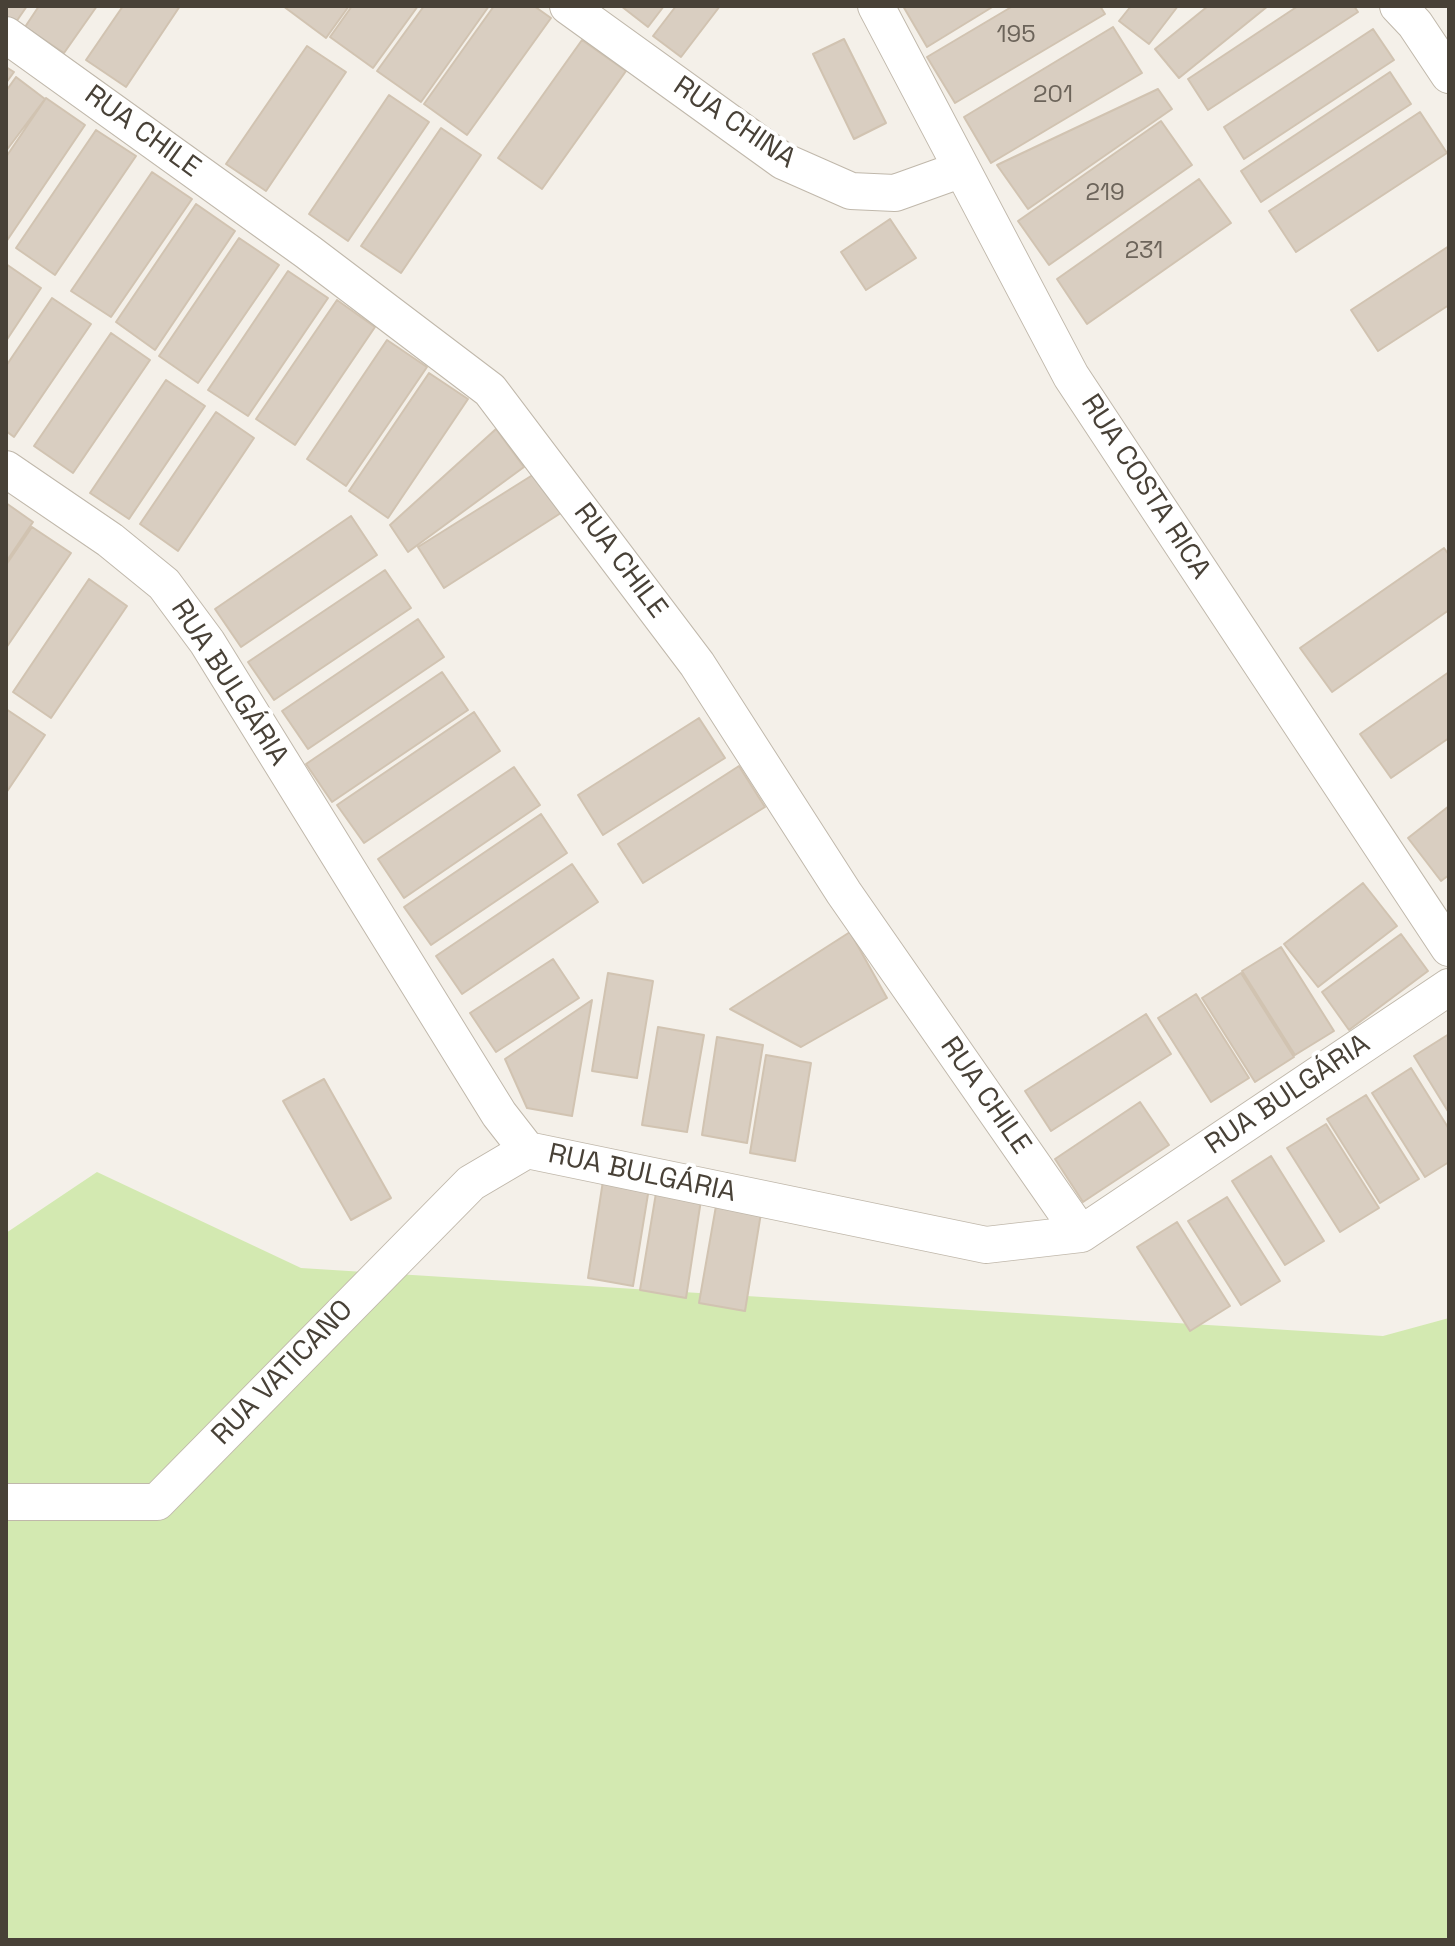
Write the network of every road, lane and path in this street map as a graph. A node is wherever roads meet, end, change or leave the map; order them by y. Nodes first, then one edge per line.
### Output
1 (568, 6) edge
2 (876, 6) edge
3 (1398, 6) edge
4 (6, 35) edge
5 (1449, 75) edge
6 (962, 169) junction
7 (6, 469) edge
8 (1449, 948) edge
9 (1449, 987) edge
10 (527, 1150) junction
11 (1081, 1234) junction
12 (6, 1502) edge

1 - 6 street, RUA CHINA
2 - 6 street, RUA COSTA RICA
3 - 5 street
4 - 11 street, RUA CHILE
6 - 8 street, RUA COSTA RICA
7 - 10 street, RUA BULGÁRIA
9 - 11 street, RUA BULGÁRIA
10 - 11 street, RUA BULGÁRIA
10 - 12 street, RUA VATICANO

